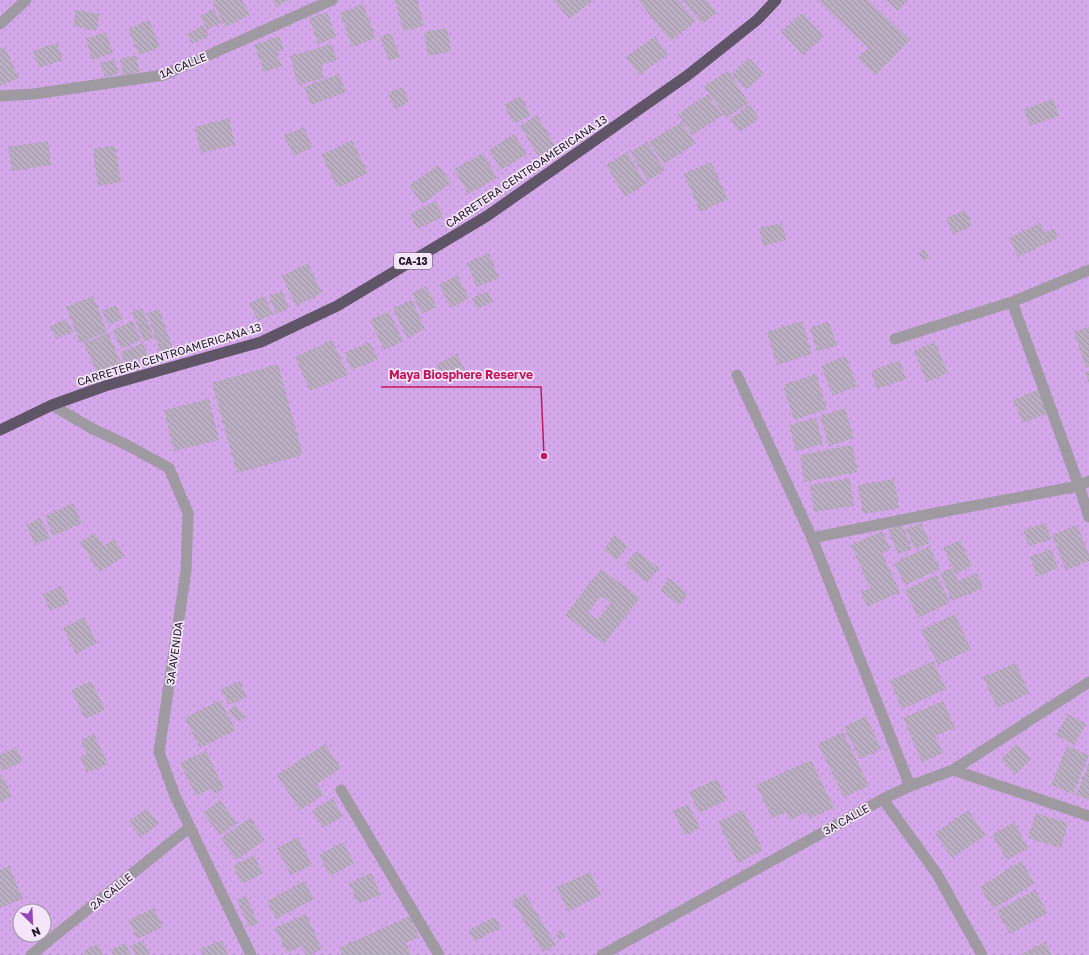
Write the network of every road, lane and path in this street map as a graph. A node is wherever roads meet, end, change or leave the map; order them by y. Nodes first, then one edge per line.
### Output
1 (26, 0) edge
2 (332, 0) edge
3 (776, 0) edge
4 (0, 24) edge
5 (0, 96) edge
6 (1089, 270) edge
7 (1012, 302) junction
8 (895, 339) dead end
9 (737, 375) dead end
10 (52, 405) junction
11 (0, 430) edge
12 (1084, 484) edge
13 (1089, 516) edge
14 (812, 538) junction
15 (1089, 682) edge
16 (954, 770) junction
17 (910, 786) junction
18 (341, 790) dead end
19 (883, 799) junction
20 (1089, 816) edge
21 (190, 828) junction
22 (31, 955) edge
23 (251, 955) edge
24 (439, 955) edge
25 (602, 955) edge
26 (982, 955) edge

1 - 4 street
2 - 5 street, 1A CALLE
3 - 10 highway, CARRETERA CENTROAMERICANA 13 / CA-13
6 - 7 street
7 - 8 street
7 - 12 street
9 - 14 street
10 - 11 highway, CARRETERA CENTROAMERICANA 13 / CA-13
10 - 21 street, 3A AVENIDA
12 - 13 street
12 - 14 street
14 - 17 street
15 - 16 street, 3A CALLE
16 - 17 street, 3A CALLE
16 - 20 street
17 - 19 street, 3A CALLE
18 - 24 street
19 - 25 street, 3A CALLE
19 - 26 street
21 - 22 street, 2A CALLE
21 - 23 street, 3A AVENIDA

